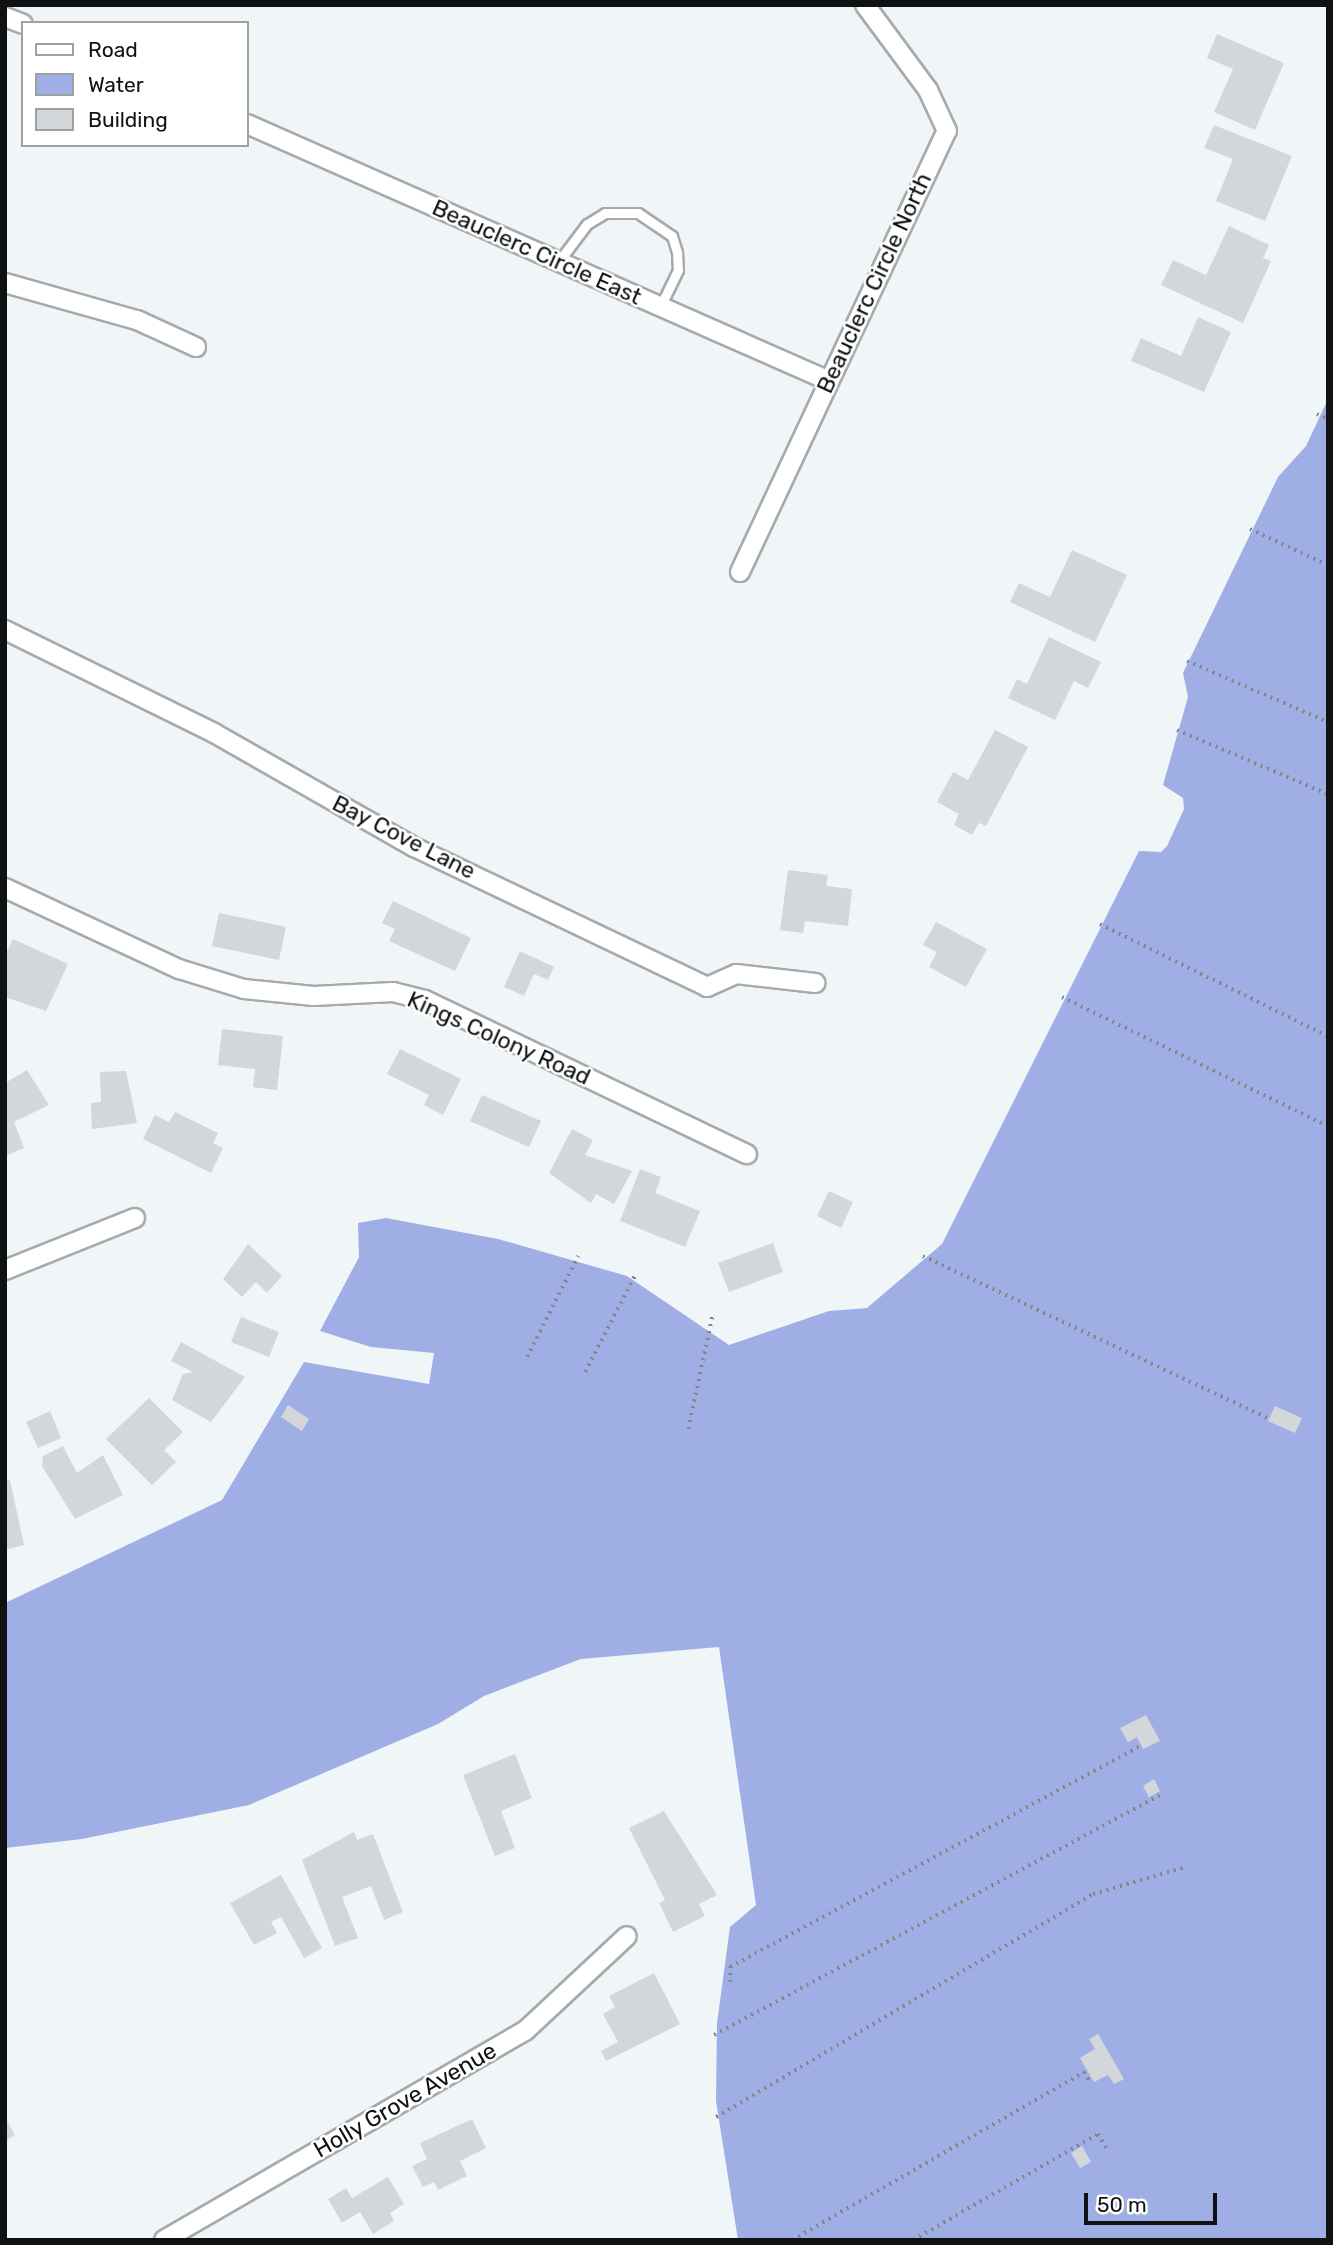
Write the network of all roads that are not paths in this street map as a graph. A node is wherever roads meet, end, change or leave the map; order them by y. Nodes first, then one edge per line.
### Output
1 (865, 5) edge
2 (248, 124) edge
3 (559, 261) junction
4 (5, 284) edge
5 (660, 307) junction
6 (196, 347) dead end
7 (828, 380) junction
8 (740, 572) dead end
9 (5, 630) edge
10 (5, 888) edge
11 (816, 983) dead end
12 (747, 1154) dead end
13 (135, 1218) dead end
14 (5, 1270) edge
15 (627, 1936) dead end
16 (164, 2240) edge

1 - 7 street, Beauclerc Circle North
2 - 3 street, Beauclerc Circle East
3 - 5 street, Beauclerc Circle East
3 - 5 lane
4 - 6 street
5 - 7 street, Beauclerc Circle East
7 - 8 street, Beauclerc Circle North
9 - 11 street, Bay Cove Lane
10 - 12 street, Kings Colony Road
13 - 14 street
15 - 16 street, Holly Grove Avenue

